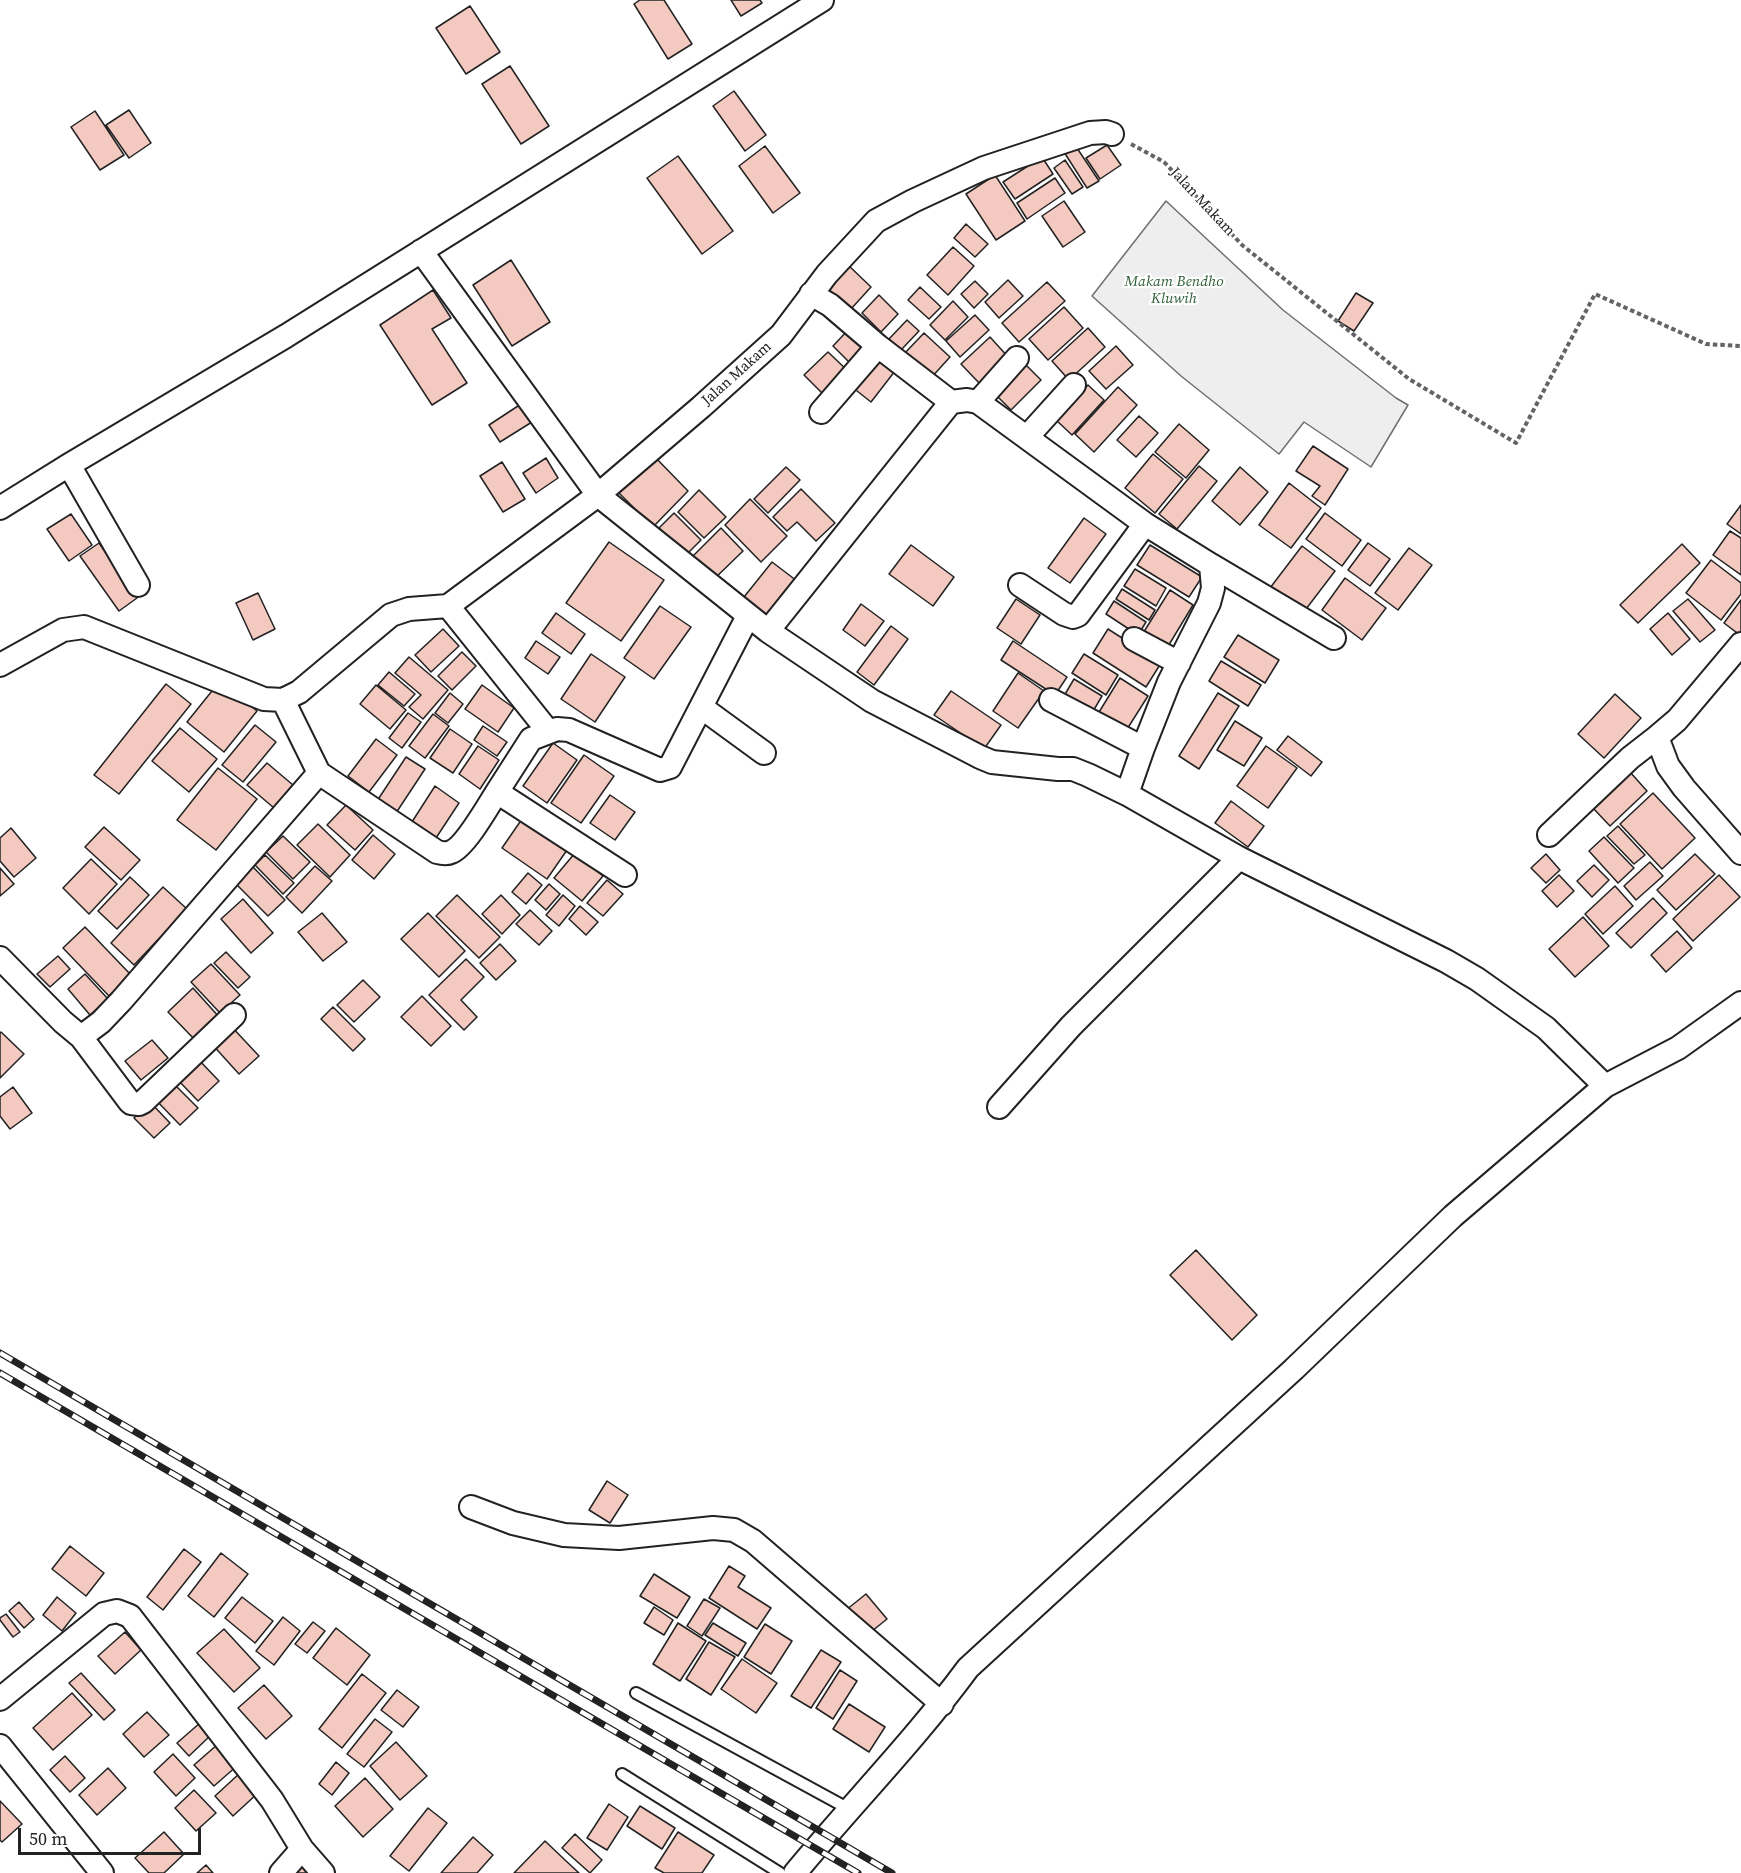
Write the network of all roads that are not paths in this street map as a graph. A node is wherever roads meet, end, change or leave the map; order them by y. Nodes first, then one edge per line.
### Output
1 (822, 0) edge
2 (1112, 134) road end
3 (421, 251) junction
4 (811, 294) junction
5 (878, 346) junction
6 (1017, 357) dead end
7 (1074, 385) dead end
8 (951, 402) junction
9 (978, 402) junction
10 (821, 412) dead end
11 (1027, 437) junction
12 (69, 465) junction
13 (598, 495) junction
14 (0, 508) edge
15 (1145, 524) junction
16 (1211, 565) junction
17 (138, 585) dead end
18 (1020, 585) dead end
19 (448, 606) junction
20 (748, 616) junction
21 (768, 631) junction
22 (1334, 638) dead end
23 (1134, 639) dead end
24 (1741, 644) edge
25 (1179, 663) junction
26 (0, 665) edge
27 (283, 700) junction
28 (1051, 700) dead end
29 (701, 708) junction
30 (548, 731) junction
31 (1657, 737) junction
32 (1143, 748) junction
33 (764, 753) dead end
34 (319, 773) junction
35 (497, 792) junction
36 (1127, 794) junction
37 (1549, 835) dead end
38 (1741, 854) edge
39 (1239, 858) junction
40 (625, 875) dead end
41 (0, 958) edge
42 (1741, 1003) edge
43 (234, 1016) dead end
44 (81, 1037) junction
45 (1605, 1086) junction
46 (999, 1107) dead end
47 (471, 1507) dead end
48 (636, 1693) dead end
49 (0, 1699) edge
50 (942, 1704) junction
51 (0, 1746) edge
52 (622, 1774) dead end
53 (849, 1809) junction
54 (302, 1849) junction
55 (102, 1873) edge
56 (281, 1873) edge
57 (323, 1873) edge
58 (780, 1873) edge
59 (795, 1873) edge

1 - 3 street
2 - 4 street, Jalan Makam
3 - 12 street
3 - 13 street
4 - 5 street
4 - 13 street, Jalan Makam
5 - 8 street
5 - 10 street
6 - 9 street
7 - 11 street
8 - 9 street
8 - 21 street
9 - 11 street
11 - 15 street
12 - 14 street
12 - 17 street
13 - 19 street, Jalan Makam
13 - 20 street
15 - 16 street
15 - 18 street
16 - 22 street
16 - 25 street
19 - 27 street
19 - 30 street
20 - 21 street
20 - 29 street
21 - 36 street
23 - 25 street
24 - 31 street
25 - 32 street
26 - 27 street
27 - 34 street
28 - 32 street
29 - 30 street
29 - 33 street
30 - 35 street
31 - 37 street
31 - 38 street
32 - 36 street
34 - 35 street
34 - 44 street
35 - 40 street
36 - 39 street
39 - 45 street
39 - 46 street
41 - 44 street
42 - 45 street
43 - 44 street
45 - 50 street
47 - 50 street
48 - 53 lane
49 - 54 street
50 - 53 street
51 - 55 street
52 - 58 lane
53 - 59 street
54 - 56 street
54 - 57 street

